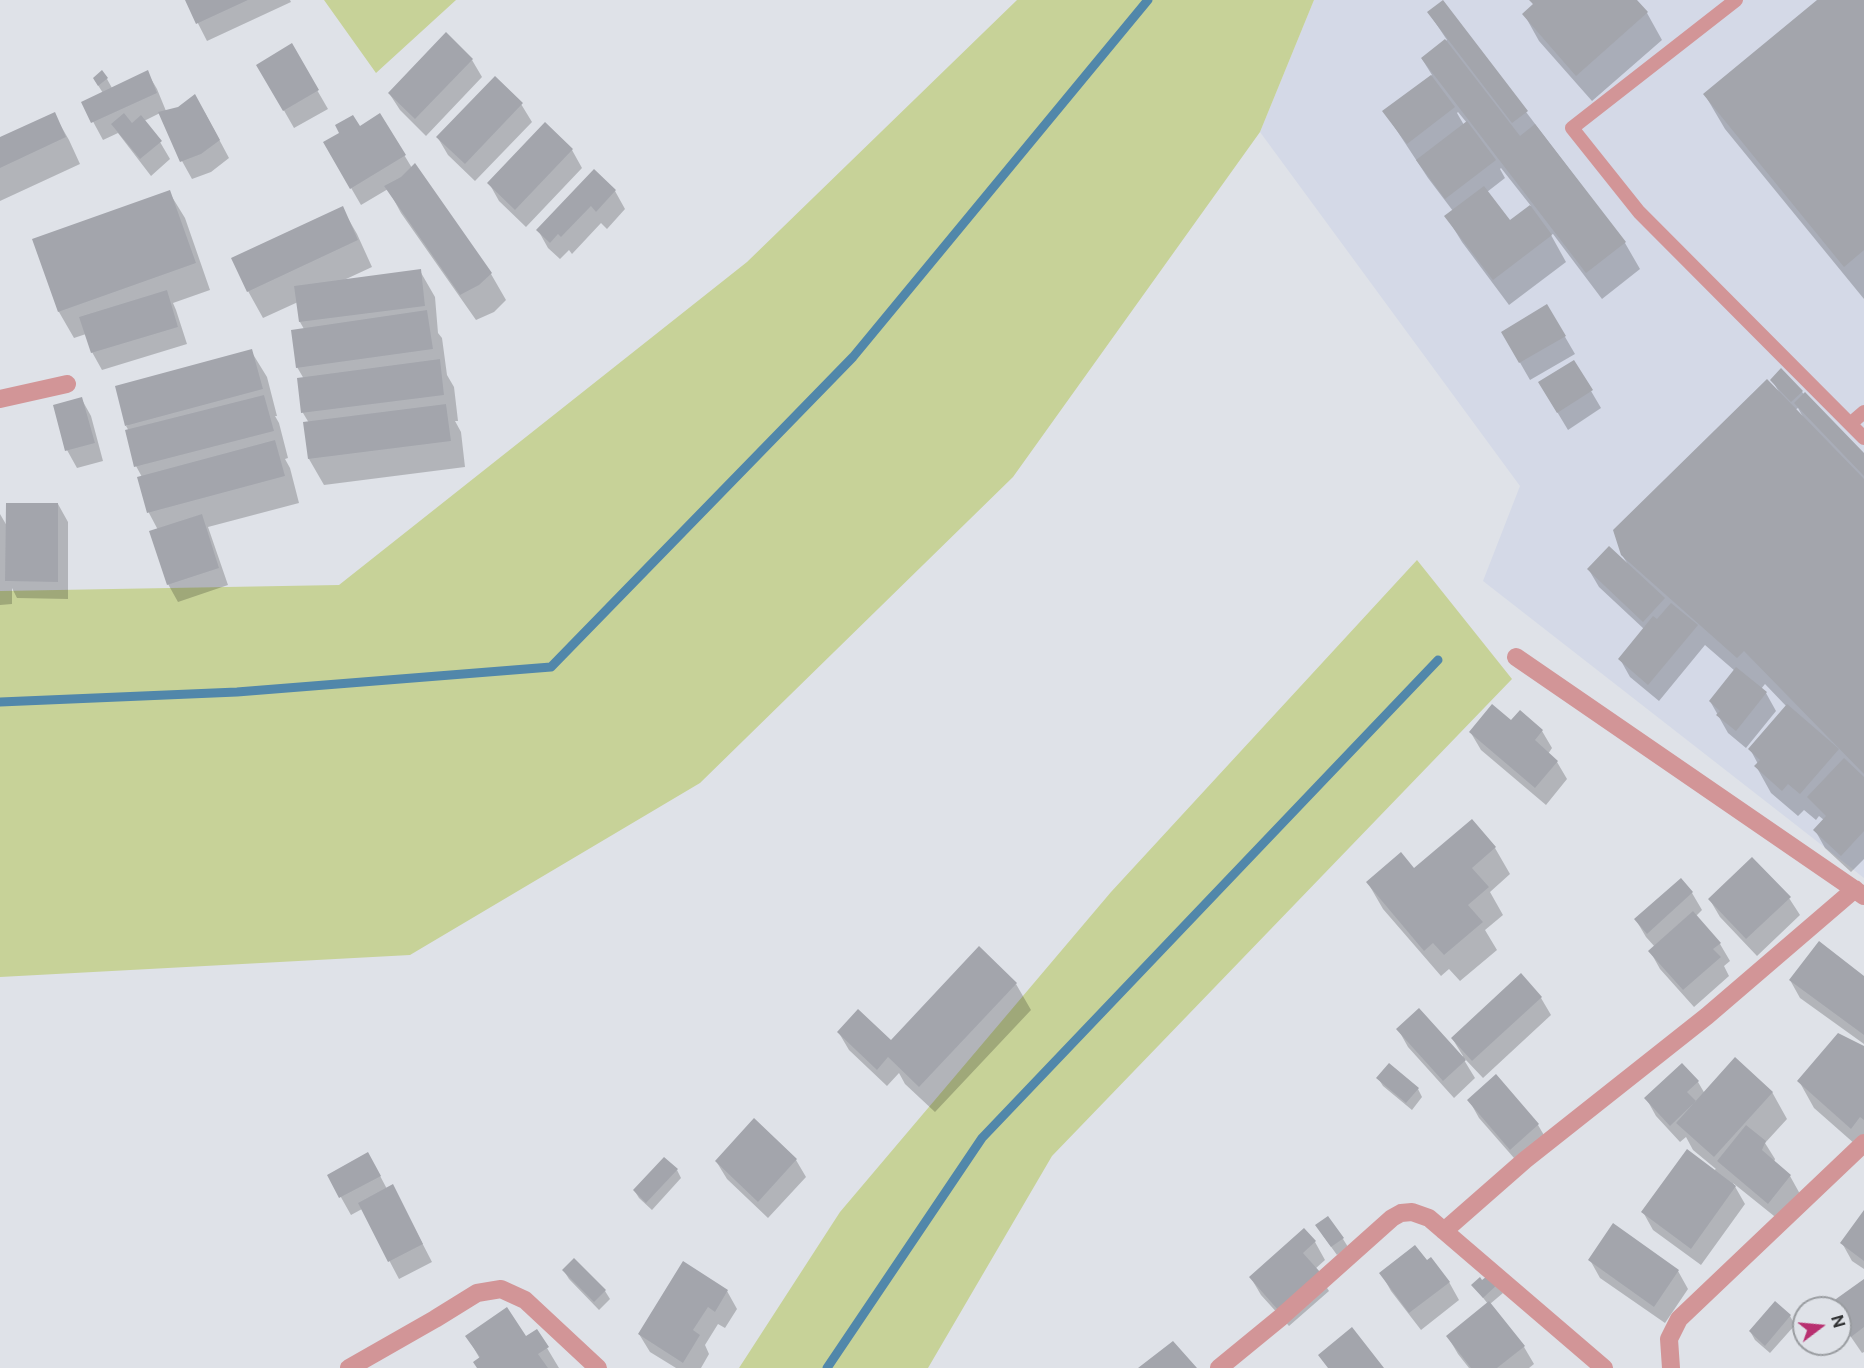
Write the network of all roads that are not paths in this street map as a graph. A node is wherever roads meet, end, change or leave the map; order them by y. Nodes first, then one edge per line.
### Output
1 (1736, 0) edge
2 (67, 384) dead end
3 (0, 399) edge
4 (1864, 412) edge
5 (1851, 424) junction
6 (1864, 438) edge
7 (1516, 657) dead end
8 (1860, 892) edge
9 (1864, 1143) edge
10 (1444, 1231) junction
11 (349, 1368) edge
12 (598, 1368) edge
13 (1219, 1368) edge
14 (1604, 1368) edge
15 (1671, 1368) edge

1 - 5 lane
2 - 3 street
4 - 5 lane
5 - 6 lane
7 - 8 street
8 - 10 street
9 - 15 street
10 - 13 street
10 - 14 street
11 - 12 street

